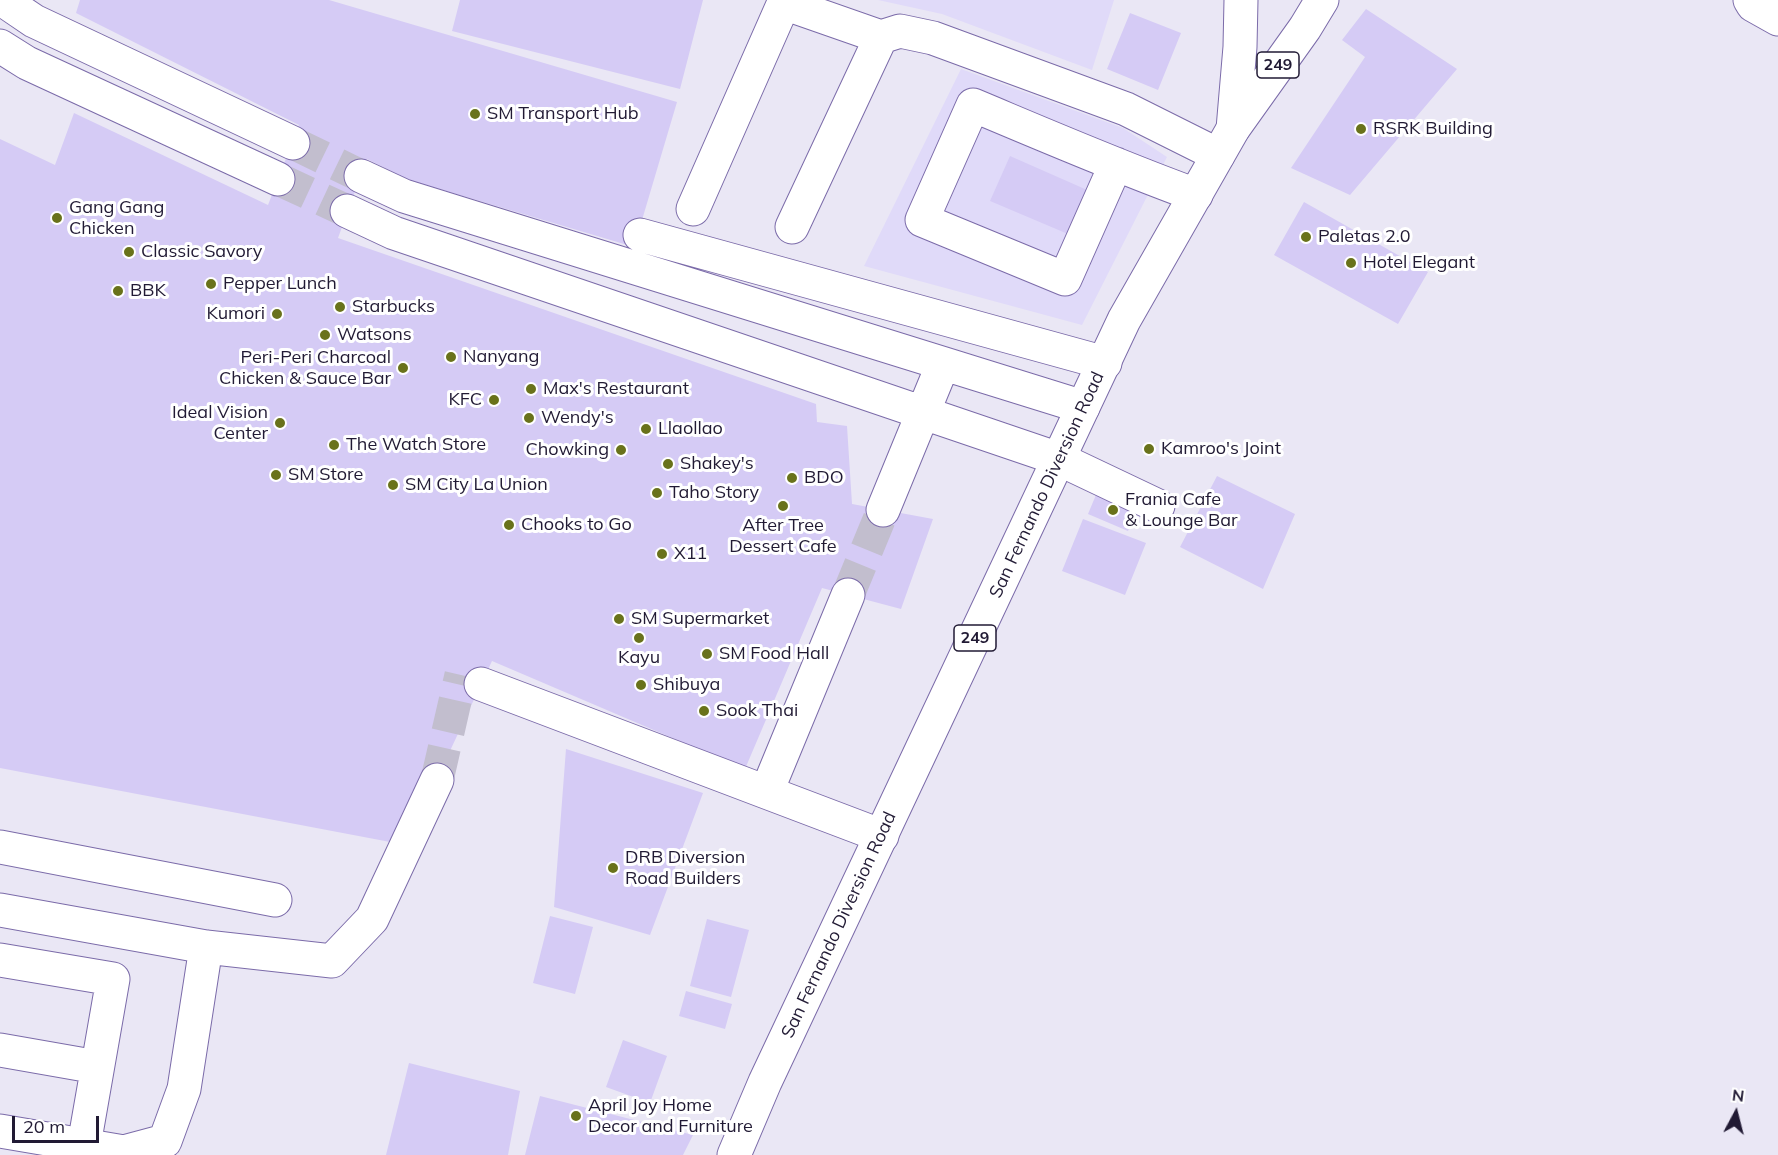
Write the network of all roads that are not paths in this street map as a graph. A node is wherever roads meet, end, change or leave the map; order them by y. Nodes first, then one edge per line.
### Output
1 (3, 0) edge
2 (1241, 0) edge
3 (1322, 0) edge
4 (1750, 0) edge
5 (36, 10) edge
6 (1778, 19) edge
7 (881, 37) junction
8 (13, 54) edge
9 (1225, 142) junction
10 (292, 143) tunnel mouth
11 (1116, 164) junction
12 (361, 176) tunnel mouth
13 (278, 179) tunnel mouth
14 (1197, 195) junction
15 (693, 208) dead end
16 (347, 212) tunnel mouth
17 (792, 227) dead end
18 (640, 235) dead end
19 (1105, 363) junction
20 (943, 364) junction
21 (1083, 407) junction
22 (923, 413) junction
23 (1059, 459) junction
24 (1158, 506) dead end
25 (883, 510) tunnel mouth
26 (848, 595) tunnel mouth
27 (481, 684) dead end
28 (437, 780) tunnel mouth
29 (767, 791) junction
30 (882, 836) junction
31 (0, 847) edge
32 (275, 900) dead end
33 (0, 910) edge
34 (206, 947) junction
35 (0, 960) edge
36 (0, 1050) edge
37 (97, 1067) junction
38 (0, 1131) edge
39 (84, 1145) junction
40 (734, 1155) edge

1 - 5 main road
2 - 9 main road, 249
3 - 9 main road, San Fernando Diversion Road / 249
4 - 6 main road
5 - 8 main road
5 - 10 main road
7 - 9 main road
7 - 15 main road
7 - 17 main road
8 - 13 main road
9 - 14 main road, San Fernando Diversion Road / 249
11 - 11 main road
11 - 14 main road
12 - 20 main road
14 - 19 main road, San Fernando Diversion Road / 249
16 - 22 main road
18 - 19 main road
19 - 21 main road, San Fernando Diversion Road / 249
20 - 21 main road
20 - 22 main road
21 - 23 main road, San Fernando Diversion Road / 249
22 - 23 main road
22 - 25 main road
23 - 24 main road
23 - 30 main road, San Fernando Diversion Road / 249
26 - 29 main road
27 - 29 main road
28 - 34 main road
29 - 30 main road
30 - 40 main road, San Fernando Diversion Road / 249
31 - 32 main road
33 - 34 main road
34 - 39 main road
35 - 37 main road
36 - 37 main road
37 - 39 main road
38 - 39 main road

